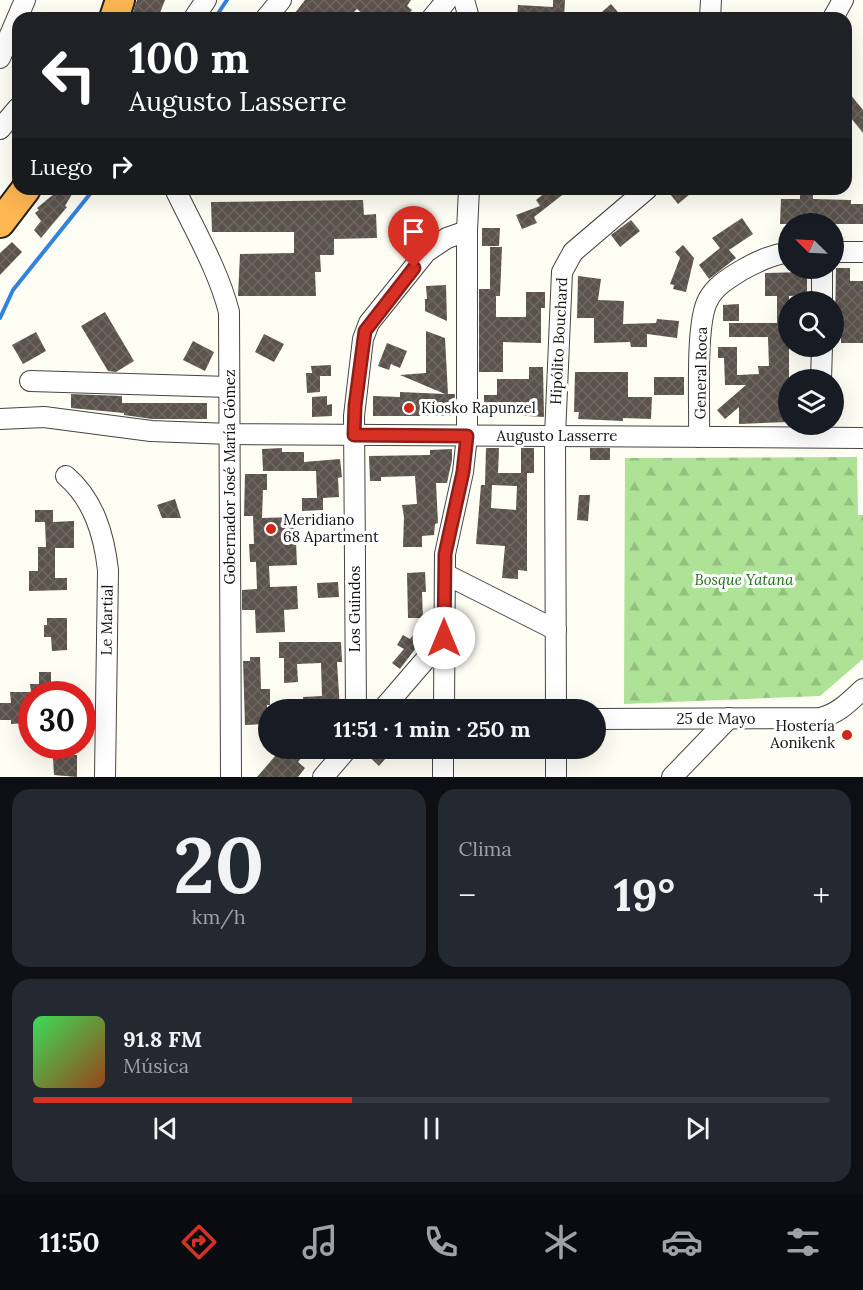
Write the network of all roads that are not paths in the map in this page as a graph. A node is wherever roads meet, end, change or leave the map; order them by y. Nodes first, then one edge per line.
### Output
1 (281, 0) edge
2 (447, 0) edge
3 (271, 12) edge
4 (437, 12) edge
5 (12, 30) edge
6 (0, 58) edge
7 (12, 115) edge
8 (0, 129) edge
9 (21, 195) edge
10 (178, 195) edge
11 (469, 195) edge
12 (640, 195) edge
13 (0, 223) edge
14 (467, 231) junction
15 (844, 252) edge
16 (863, 252) edge
17 (778, 254) edge
18 (30, 381) dead end
19 (229, 387) junction
20 (0, 419) edge
21 (778, 433) edge
22 (230, 434) junction
23 (354, 435) junction
24 (844, 435) edge
25 (467, 436) junction
26 (555, 436) junction
27 (699, 437) junction
28 (863, 438) edge
29 (66, 476) dead end
30 (445, 574) junction
31 (556, 630) junction
32 (444, 638) junction
33 (863, 689) edge
34 (356, 699) edge
35 (391, 699) edge
36 (444, 699) edge
37 (556, 699) edge
38 (729, 718) junction
39 (606, 719) edge
40 (339, 759) edge
41 (443, 759) edge
42 (556, 759) edge
43 (105, 777) edge
44 (231, 777) edge
45 (324, 777) edge
46 (443, 777) edge
47 (556, 777) edge
48 (672, 777) edge

1 - 3 street
2 - 4 street
5 - 6 street
7 - 8 street
9 - 13 highway
10 - 19 street, Gobernador José María Gómez
11 - 14 street
12 - 26 street, Hipólito Bouchard
14 - 23 street, Los Guindos
14 - 25 street
15 - 16 street
17 - 27 street, General Roca
18 - 19 street
19 - 22 street, Gobernador José María Gómez
20 - 22 street, Augusto Lasserre
21 - 27 street, Augusto Lasserre
22 - 23 street, Augusto Lasserre
22 - 44 street, Gobernador José María Gómez
23 - 25 street, Augusto Lasserre
23 - 34 street, Los Guindos
24 - 28 street, Augusto Lasserre
25 - 26 street, Augusto Lasserre
25 - 30 street
26 - 27 street, Augusto Lasserre
26 - 31 street, Hipólito Bouchard
29 - 43 street, Le Martial
30 - 31 street
30 - 32 street
31 - 37 street, Hipólito Bouchard
32 - 35 street
32 - 36 street
33 - 38 street, 25 de Mayo
38 - 39 street, 25 de Mayo
38 - 48 street
40 - 45 street
41 - 46 street
42 - 47 street

